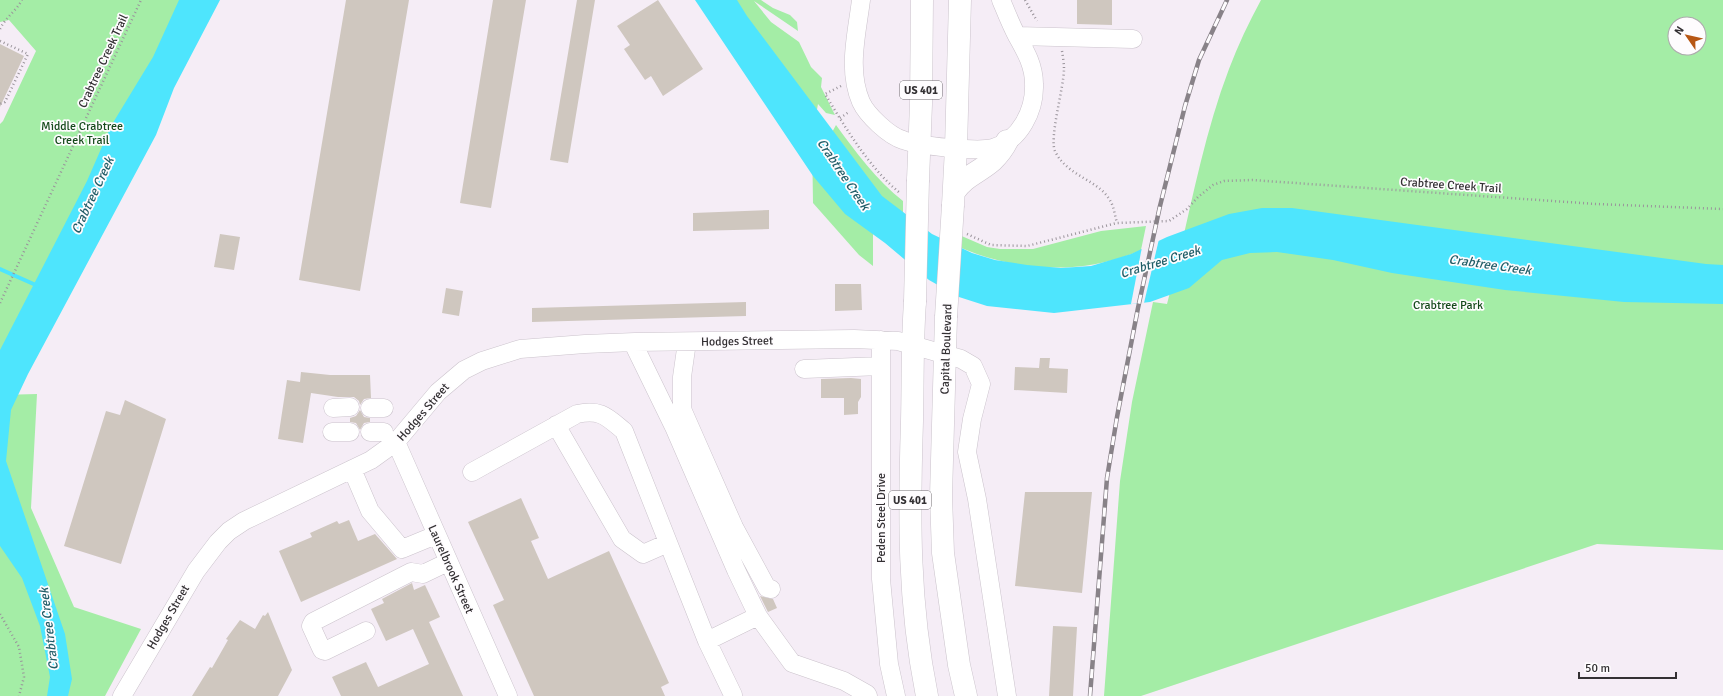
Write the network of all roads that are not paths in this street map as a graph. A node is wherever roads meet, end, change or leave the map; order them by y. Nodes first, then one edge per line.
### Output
1 (861, 0) edge
2 (922, 0) edge
3 (960, 0) edge
4 (1001, 0) edge
5 (1017, 36) junction
6 (1133, 39) dead end
7 (1008, 141) junction
8 (937, 146) junction
9 (953, 199) junction
10 (881, 340) junction
11 (687, 342) junction
12 (633, 343) junction
13 (914, 345) junction
14 (946, 355) junction
15 (881, 366) junction
16 (804, 369) dead end
17 (556, 425) junction
18 (383, 436) junction
19 (352, 469) junction
20 (472, 472) dead end
21 (436, 536) junction
22 (668, 543) junction
23 (448, 562) junction
24 (771, 589) dead end
25 (758, 616) junction
26 (366, 631) dead end
27 (707, 641) junction
28 (733, 695) edge
29 (122, 696) edge
30 (508, 696) edge
31 (868, 696) edge
32 (896, 696) edge
33 (927, 696) edge
34 (966, 696) edge
35 (1006, 696) edge

1 - 8 street
2 - 8 main road, Capital Boulevard / US 401
3 - 8 main road, Capital Boulevard / US 401
4 - 5 street
5 - 6 street
5 - 7 street
7 - 8 street
7 - 9 main road
8 - 9 main road, Capital Boulevard / US 401
8 - 13 main road, Capital Boulevard / US 401, bridge
9 - 14 main road, Capital Boulevard / US 401, bridge
10 - 11 street, Hodges Street
10 - 13 street, Hodges Street
10 - 15 street, Peden Steel Drive
11 - 12 street, Hodges Street
11 - 24 street
12 - 18 street, Hodges Street
12 - 25 street
13 - 14 street, Hodges Street
13 - 33 main road, Capital Boulevard / US 401
14 - 34 main road, Capital Boulevard / US 401
14 - 35 street, Hodges Street
15 - 16 street
15 - 32 street, Peden Steel Drive
17 - 20 street
17 - 22 street
17 - 22 street
18 - 19 street, Hodges Street
18 - 21 street, Laurelbrook Street
19 - 21 street
19 - 29 street, Hodges Street
21 - 23 street, Laurelbrook Street
22 - 27 street
23 - 26 street
23 - 30 street, Laurelbrook Street
25 - 27 street
25 - 31 street
27 - 28 street

